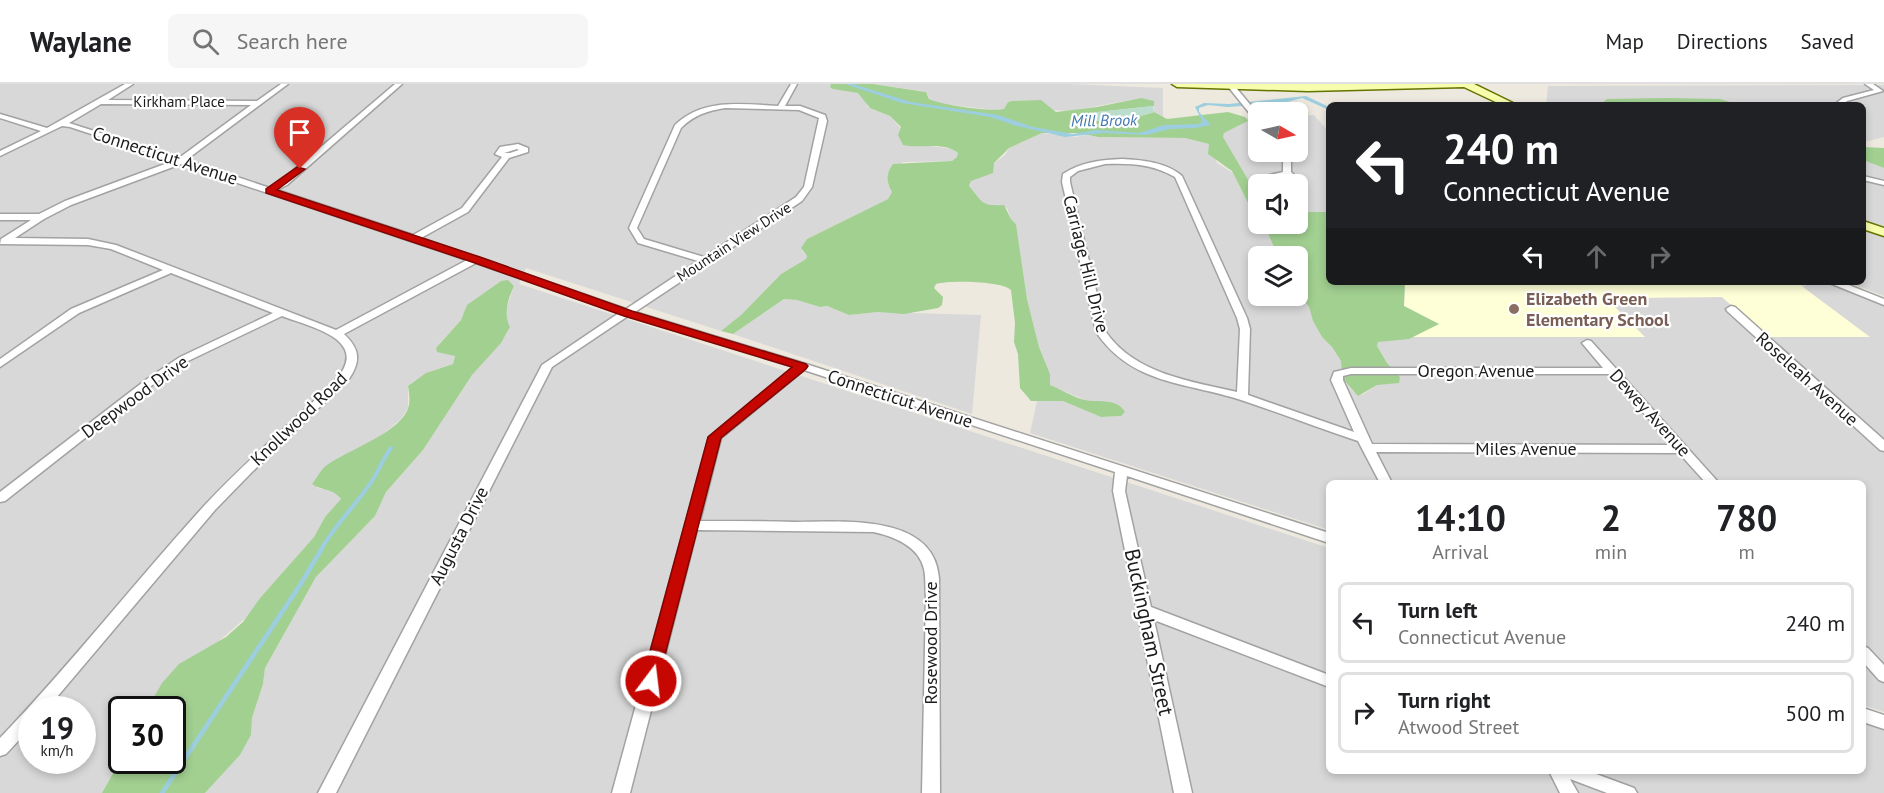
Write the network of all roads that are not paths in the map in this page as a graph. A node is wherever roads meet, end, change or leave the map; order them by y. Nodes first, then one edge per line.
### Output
1 (130, 84) edge
2 (285, 84) edge
3 (399, 84) edge
4 (794, 84) edge
5 (1177, 84) edge
6 (1465, 84) edge
7 (1869, 84) edge
8 (1229, 85) edge
9 (1350, 86) edge
10 (100, 102) junction
11 (259, 102) junction
12 (1503, 102) edge
13 (1842, 102) edge
14 (1248, 107) edge
15 (780, 108) junction
16 (0, 116) edge
17 (61, 124) junction
18 (46, 130) junction
19 (0, 154) edge
20 (507, 156) dead end
21 (178, 162) junction
22 (1287, 162) edge
23 (1287, 173) joint
24 (1283, 174) edge
25 (1866, 179) edge
26 (1884, 183) edge
27 (270, 191) junction
28 (0, 217) edge
29 (41, 217) junction
30 (1866, 227) edge
31 (1884, 232) edge
32 (414, 238) junction
33 (2, 243) edge
34 (476, 259) junction
35 (705, 261) junction
36 (172, 269) junction
37 (1840, 285) edge
38 (1884, 302) edge
39 (1731, 309) dead end
40 (281, 313) junction
41 (628, 313) junction
42 (337, 334) junction
43 (1587, 343) dead end
44 (0, 364) edge
45 (802, 366) junction
46 (1613, 371) junction
47 (1242, 397) junction
48 (1366, 444) junction
49 (1884, 447) edge
50 (1683, 450) junction
51 (1121, 471) junction
52 (1384, 480) edge
53 (1710, 480) edge
54 (0, 498) edge
55 (693, 525) junction
56 (1326, 537) edge
57 (1145, 611) junction
58 (1866, 655) edge
59 (1884, 676) edge
60 (1326, 680) edge
61 (48, 696) edge
62 (1866, 716) edge
63 (1884, 722) edge
64 (18, 730) edge
65 (0, 749) edge
66 (1559, 774) edge
67 (1576, 774) edge
68 (327, 793) edge
69 (621, 793) edge
70 (931, 793) edge
71 (1183, 793) edge
72 (1569, 793) edge
73 (1628, 793) edge

1 - 10 street
2 - 11 street
3 - 27 street
4 - 15 street
5 - 8 main road
6 - 9 main road
6 - 12 main road
7 - 13 street
8 - 9 main road
8 - 14 street
10 - 11 street, Kirkham Place
10 - 17 street
11 - 21 street
15 - 35 street, Mountain View Drive
15 - 35 street
16 - 18 street
17 - 18 street
17 - 21 street, Connecticut Avenue
18 - 19 street
20 - 32 street
21 - 27 street, Connecticut Avenue
21 - 29 street
22 - 23 street
23 - 24 street
25 - 26 street
27 - 32 street, Connecticut Avenue
28 - 29 street
29 - 33 street
30 - 31 main road
32 - 34 street, Connecticut Avenue
33 - 36 street
34 - 41 street, Connecticut Avenue
34 - 42 street
35 - 41 street, Mountain View Drive
36 - 40 street
36 - 44 street
37 - 38 street
39 - 49 street, Roseleah Avenue
40 - 42 street
40 - 54 street, Deepwood Drive
41 - 45 street, Connecticut Avenue
41 - 68 street, Augusta Drive
42 - 61 street, Knollwood Road
43 - 46 street, Dewey Avenue
45 - 51 street, Connecticut Avenue
45 - 55 street
46 - 48 street, Oregon Avenue
46 - 50 street, Dewey Avenue
47 - 47 street, Carriage Hill Drive
47 - 48 street, Carriage Hill Drive
48 - 50 street, Miles Avenue
48 - 52 street
50 - 53 street, Dewey Avenue
51 - 56 street, Connecticut Avenue
51 - 57 street, Buckingham Street
55 - 69 street
55 - 70 street, Rosewood Drive
57 - 60 street
57 - 71 street, Buckingham Street
58 - 59 street
62 - 63 street
64 - 65 street
66 - 72 street
67 - 73 street

